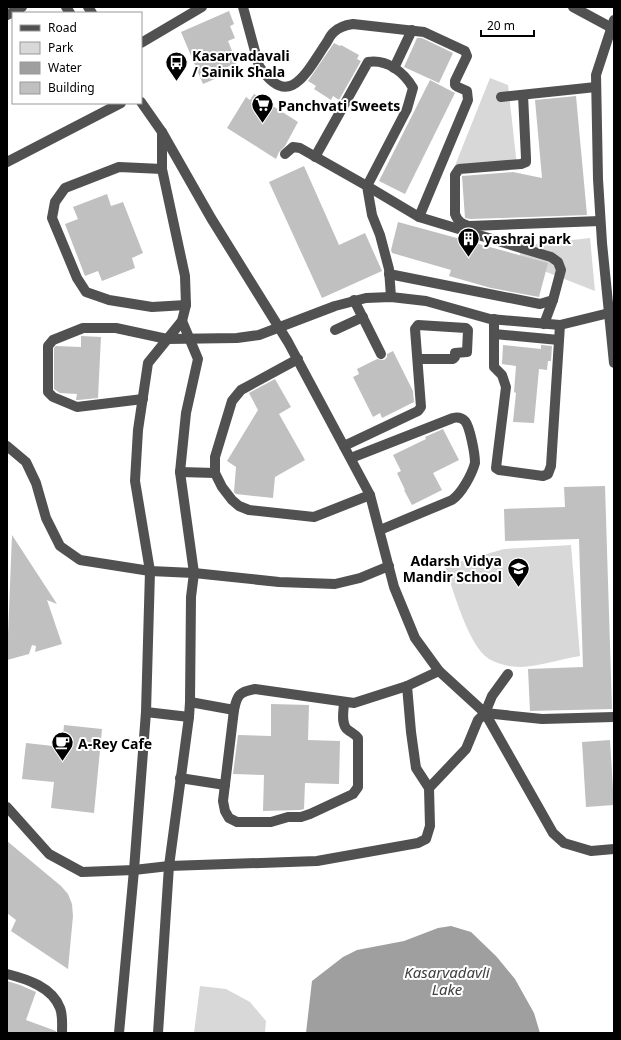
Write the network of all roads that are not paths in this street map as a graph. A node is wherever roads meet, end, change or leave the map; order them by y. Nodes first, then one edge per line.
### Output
1 (22, 7) edge
2 (202, 7) edge
3 (242, 7) edge
4 (573, 7) edge
5 (13, 12) edge
6 (613, 24) edge
7 (412, 30) junction
8 (142, 42) edge
9 (394, 68) junction
10 (596, 87) junction
11 (523, 95) junction
12 (501, 97) dead end
13 (142, 103) edge
14 (119, 104) edge
15 (162, 132) junction
16 (285, 154) dead end
17 (315, 157) junction
18 (7, 162) edge
19 (162, 169) junction
20 (367, 186) junction
21 (419, 217) junction
22 (600, 221) junction
23 (389, 274) junction
24 (391, 297) junction
25 (354, 300) junction
26 (552, 300) junction
27 (186, 305) junction
28 (611, 314) edge
29 (363, 317) junction
30 (494, 319) junction
31 (182, 321) junction
32 (544, 324) junction
33 (560, 325) junction
34 (278, 327) junction
35 (335, 330) dead end
36 (494, 334) junction
37 (167, 339) junction
38 (190, 339) junction
39 (559, 340) junction
40 (381, 354) dead end
41 (298, 359) junction
42 (418, 359) junction
43 (614, 363) edge
44 (143, 399) junction
45 (7, 446) edge
46 (344, 446) junction
47 (351, 458) junction
48 (180, 472) junction
49 (215, 473) junction
50 (370, 496) junction
51 (380, 530) junction
52 (389, 566) junction
53 (150, 571) junction
54 (194, 573) junction
55 (439, 671) junction
56 (508, 674) dead end
57 (407, 686) junction
58 (190, 702) junction
59 (344, 702) junction
60 (234, 710) junction
61 (146, 712) junction
62 (485, 713) junction
63 (189, 717) junction
64 (614, 717) edge
65 (180, 778) junction
66 (225, 784) junction
67 (429, 788) junction
68 (7, 807) edge
69 (614, 849) edge
70 (169, 866) junction
71 (134, 870) junction
72 (7, 974) edge
73 (62, 1033) edge
74 (118, 1033) edge
75 (158, 1033) edge

1 - 5 street
2 - 8 street
3 - 7 street
4 - 6 street
6 - 10 street
7 - 9 street
7 - 21 street
9 - 17 street
9 - 20 street
10 - 11 street
10 - 22 street
11 - 12 street
11 - 22 street
13 - 15 street
14 - 18 street
15 - 19 street
15 - 34 street
16 - 17 street
17 - 20 street
19 - 27 street
19 - 27 street
20 - 21 street
20 - 23 street
21 - 26 street
22 - 28 street
23 - 24 street
23 - 26 street
24 - 25 street
24 - 30 street
25 - 29 street
25 - 34 street
26 - 32 street
27 - 31 street
28 - 33 street
28 - 43 street
29 - 35 street
29 - 40 street
30 - 32 street
30 - 36 street
31 - 37 street
31 - 38 street
32 - 33 street
33 - 39 street
34 - 38 street
34 - 41 street
36 - 39 street
36 - 39 street
37 - 38 street
37 - 44 street
37 - 44 street
38 - 48 street
41 - 46 street
41 - 49 street
42 - 42 street
42 - 46 street
44 - 53 street
45 - 53 street
46 - 47 street
47 - 50 street
47 - 51 street
48 - 49 street
48 - 54 street
49 - 50 street
50 - 51 street
51 - 52 street
52 - 54 street
52 - 55 street
53 - 54 street
53 - 61 street
54 - 58 street
55 - 57 street
55 - 62 street
56 - 62 street
57 - 59 street
57 - 67 street
58 - 60 street
58 - 63 street
59 - 60 street
59 - 66 street
60 - 66 street
61 - 63 street
61 - 71 street
62 - 64 street
62 - 67 street
62 - 69 street
63 - 65 street
65 - 66 street
65 - 70 street
67 - 70 street
68 - 71 street
70 - 71 street
70 - 75 street
71 - 74 street
72 - 73 street

